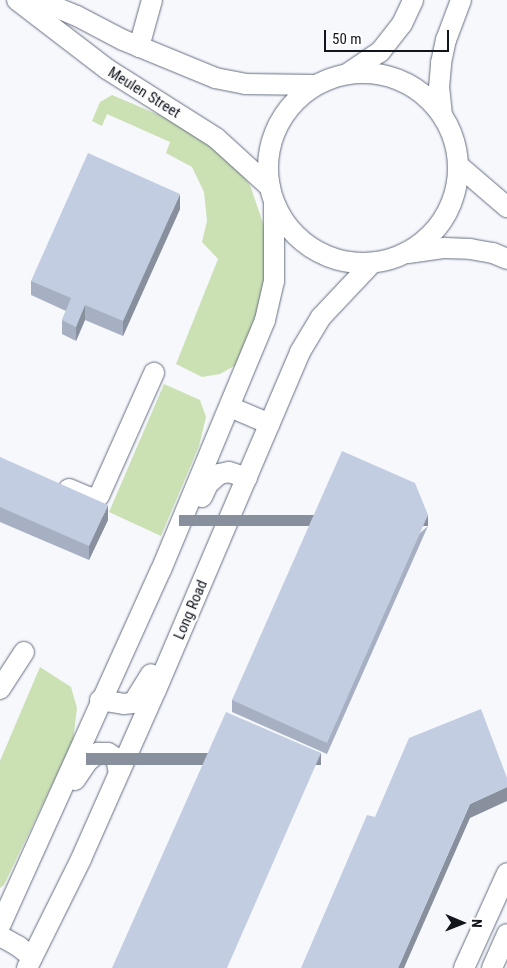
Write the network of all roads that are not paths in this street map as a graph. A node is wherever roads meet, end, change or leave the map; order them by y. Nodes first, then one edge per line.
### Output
1 (17, 0) edge
2 (38, 0) edge
3 (152, 0) edge
4 (413, 0) edge
5 (461, 0) edge
6 (131, 43) junction
7 (107, 69) junction
8 (347, 74) junction
9 (315, 86) junction
10 (442, 115) junction
11 (458, 165) junction
12 (272, 195) junction
13 (507, 207) edge
14 (406, 253) junction
15 (507, 259) edge
16 (372, 263) junction
17 (154, 373) dead end
18 (230, 407) junction
19 (270, 424) junction
20 (247, 478) junction
21 (54, 482) edge
22 (160, 570) junction
23 (193, 607) junction
24 (24, 652) dead end
25 (1, 685) edge
26 (100, 700) junction
27 (119, 773) junction
28 (50, 816) junction
29 (507, 873) edge
30 (0, 926) edge
31 (507, 934) edge
32 (0, 936) edge
33 (29, 963) edge
34 (464, 968) edge
35 (492, 968) edge

1 - 7 street, Meulen Street
2 - 6 street
3 - 6 street
4 - 8 street
5 - 10 street
6 - 7 street
6 - 9 street
7 - 12 street, Meulen Street
8 - 9 street
8 - 10 street
9 - 12 street
10 - 11 street
11 - 13 street
11 - 14 street
12 - 16 street
12 - 18 street
14 - 15 street
14 - 16 street
16 - 19 street, Long Road
17 - 21 street
18 - 19 street
18 - 22 street
19 - 20 street, Long Road
20 - 22 street
20 - 23 street, Long Road
22 - 26 street
23 - 26 street
23 - 27 street, Long Road
24 - 25 street
26 - 28 street
27 - 28 street
27 - 33 street, Long Road
28 - 30 street
29 - 34 street
31 - 35 street
32 - 33 street

